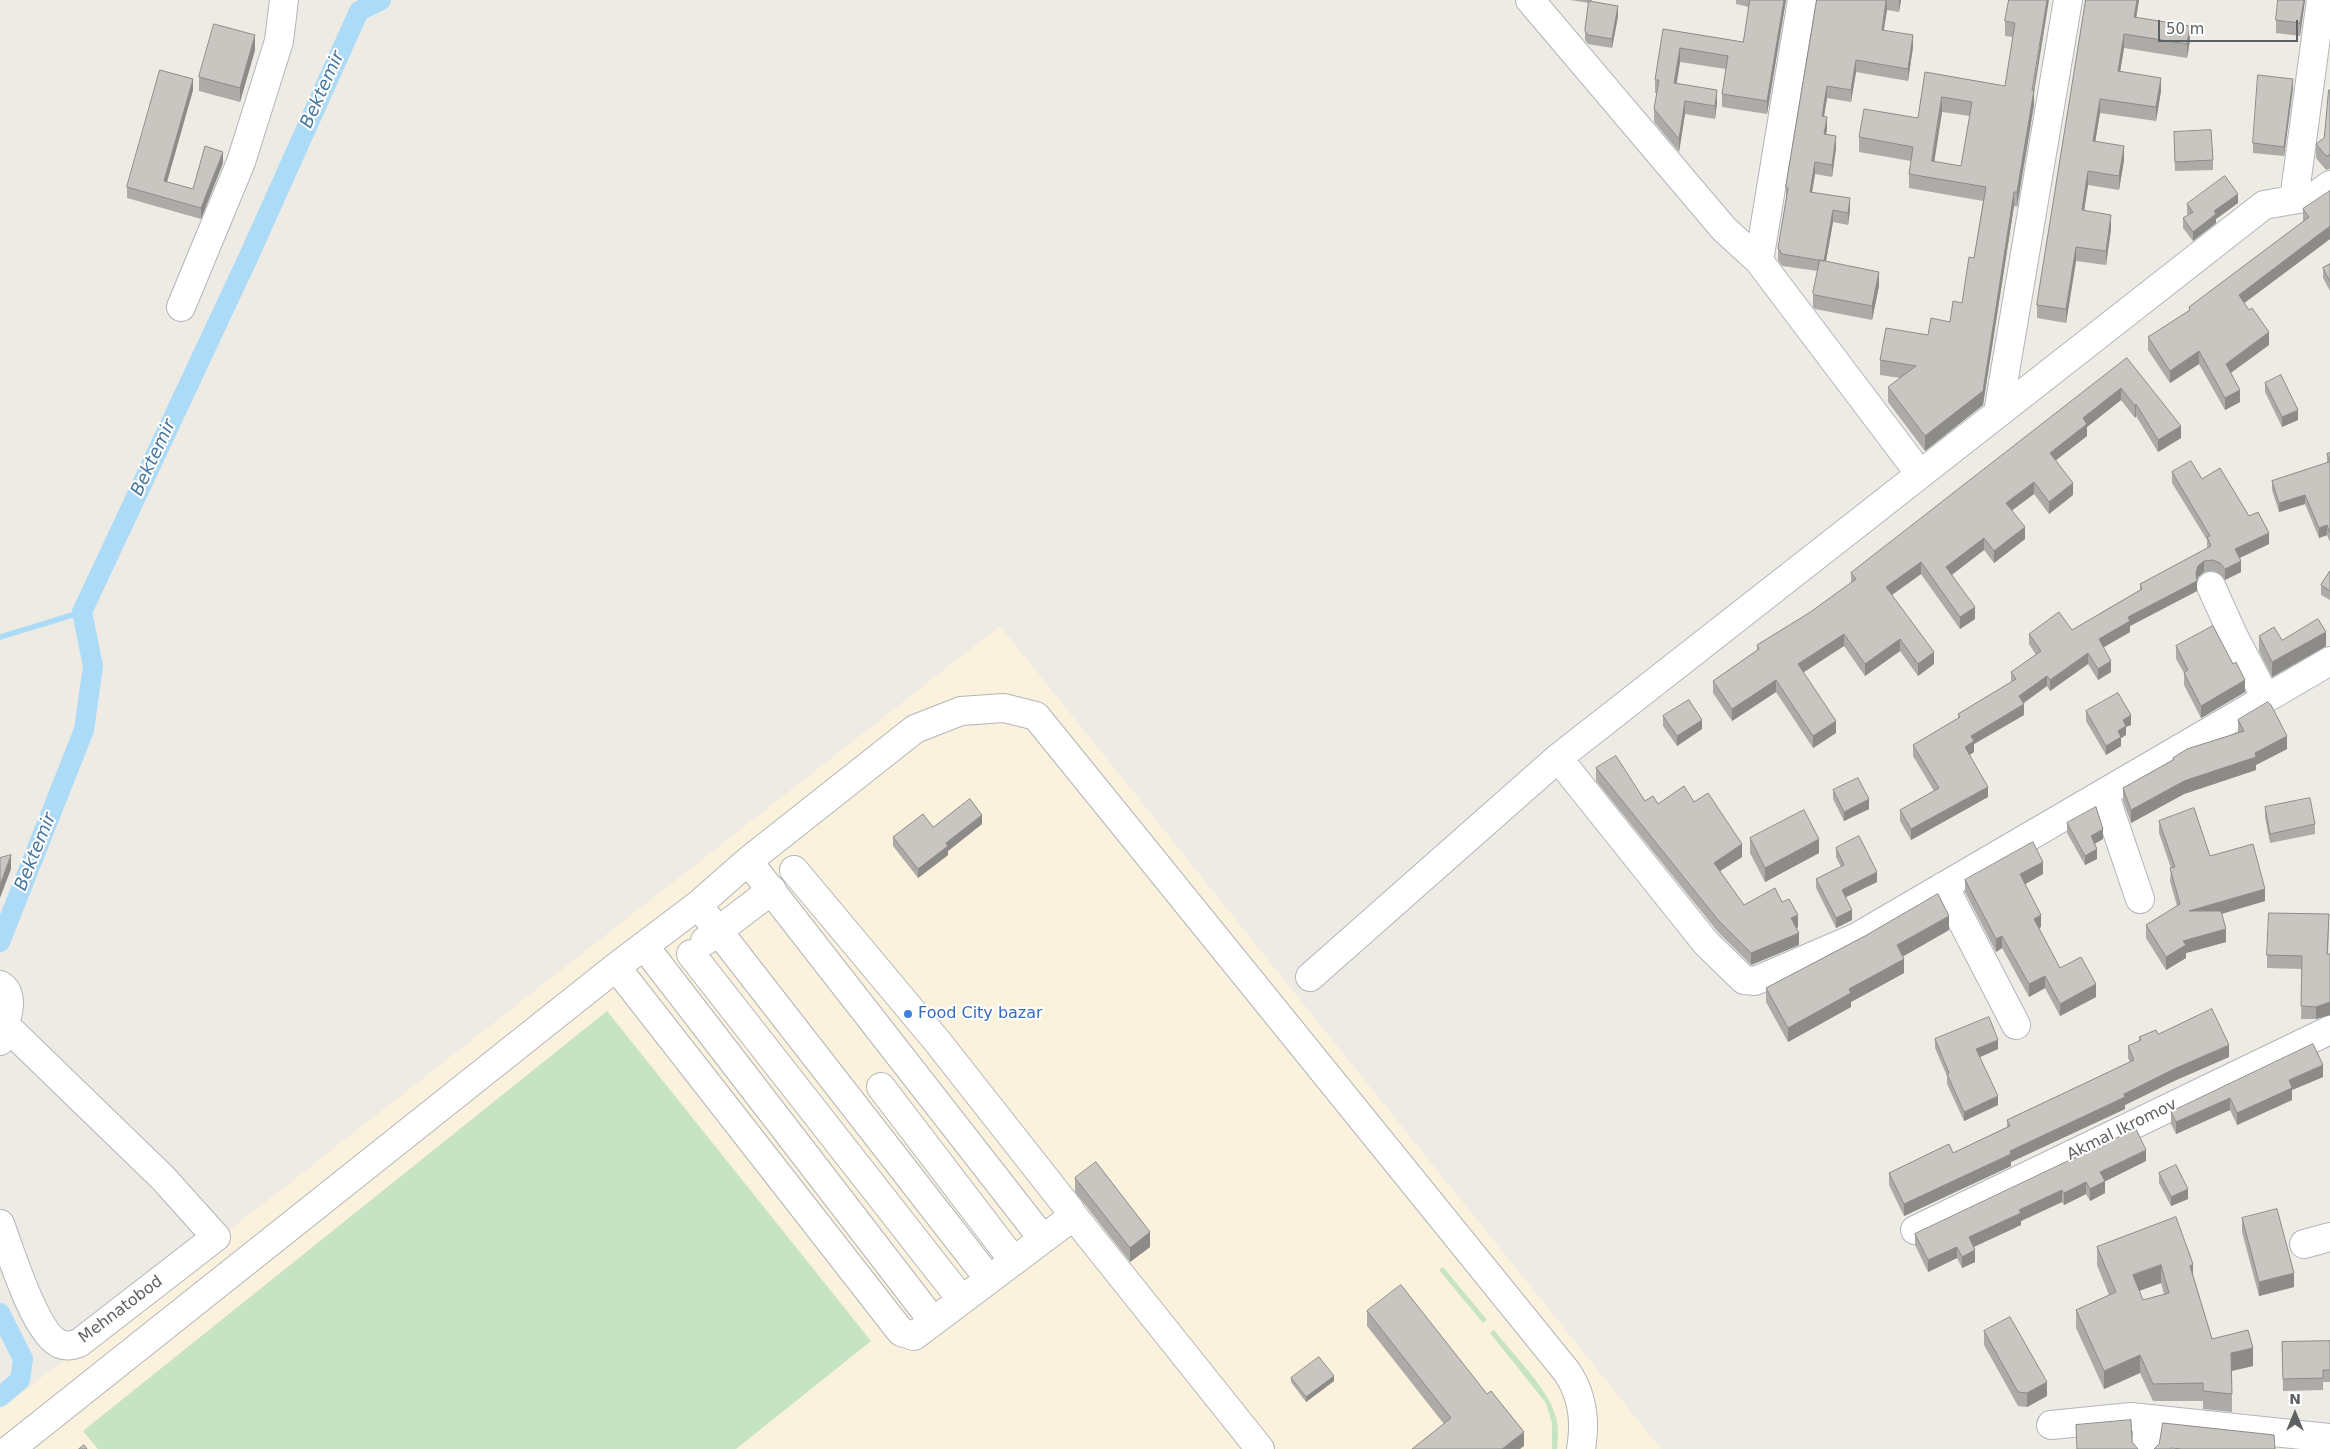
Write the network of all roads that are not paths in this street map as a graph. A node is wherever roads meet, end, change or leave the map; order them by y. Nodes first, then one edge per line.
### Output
1 (284, 0) edge
2 (1802, 0) edge
3 (2068, 0) edge
4 (2321, 0) edge
5 (1536, 3) edge
6 (2330, 185) edge
7 (2294, 200) junction
8 (1759, 261) junction
9 (180, 307) dead end
10 (1998, 413) junction
11 (1920, 474) junction
12 (2210, 586) dead end
13 (2330, 661) edge
14 (2266, 698) junction
15 (1558, 758) junction
16 (2104, 793) junction
17 (748, 861) junction
18 (794, 870) dead end
19 (1944, 886) junction
20 (772, 890) junction
21 (2140, 899) dead end
22 (698, 905) junction
23 (719, 930) junction
24 (645, 947) junction
25 (691, 954) junction
26 (616, 967) junction
27 (664, 972) junction
28 (1310, 977) dead end
29 (0, 985) edge
30 (2016, 1025) dead end
31 (2330, 1030) edge
32 (2, 1032) edge
33 (937, 1041) junction
34 (908, 1066) junction
35 (881, 1087) junction
36 (855, 1107) junction
37 (827, 1128) junction
38 (800, 1149) junction
39 (774, 1169) junction
40 (1072, 1214) junction
41 (0, 1224) edge
42 (1915, 1230) dead end
43 (2330, 1237) edge
44 (1043, 1239) junction
45 (2304, 1244) dead end
46 (1013, 1260) junction
47 (988, 1279) junction
48 (962, 1300) junction
49 (933, 1321) junction
50 (2148, 1419) junction
51 (2051, 1425) dead end
52 (2330, 1438) edge
53 (10, 1449) edge
54 (1260, 1449) edge
55 (1581, 1449) edge
56 (2146, 1449) edge

1 - 9 street
2 - 8 street
3 - 10 street
4 - 7 street
5 - 8 street
6 - 7 street
7 - 10 street
8 - 11 street
10 - 11 street
11 - 15 street
12 - 14 street
13 - 14 street
14 - 16 street
15 - 19 street
15 - 28 street
16 - 19 street
16 - 21 street
17 - 20 street
17 - 22 street
17 - 55 street
18 - 33 street
19 - 30 street
20 - 23 street
20 - 34 street
22 - 23 street
22 - 24 street
23 - 25 street
23 - 36 street
24 - 26 street
24 - 27 street
25 - 27 street
25 - 37 street
26 - 39 street
26 - 53 street
27 - 38 street
29 - 32 street
31 - 42 street, Akmal Ikromov
32 - 41 street, Mehnatobod
33 - 34 street
33 - 40 street
34 - 35 street
34 - 44 street
35 - 36 street
35 - 46 street
36 - 37 street
36 - 47 street
37 - 38 street
37 - 48 street
38 - 39 street
38 - 49 street
39 - 49 street
40 - 44 street
40 - 54 street
43 - 45 street
44 - 46 street
46 - 47 street
47 - 48 street
48 - 49 street
50 - 51 street
50 - 52 street
50 - 56 street

